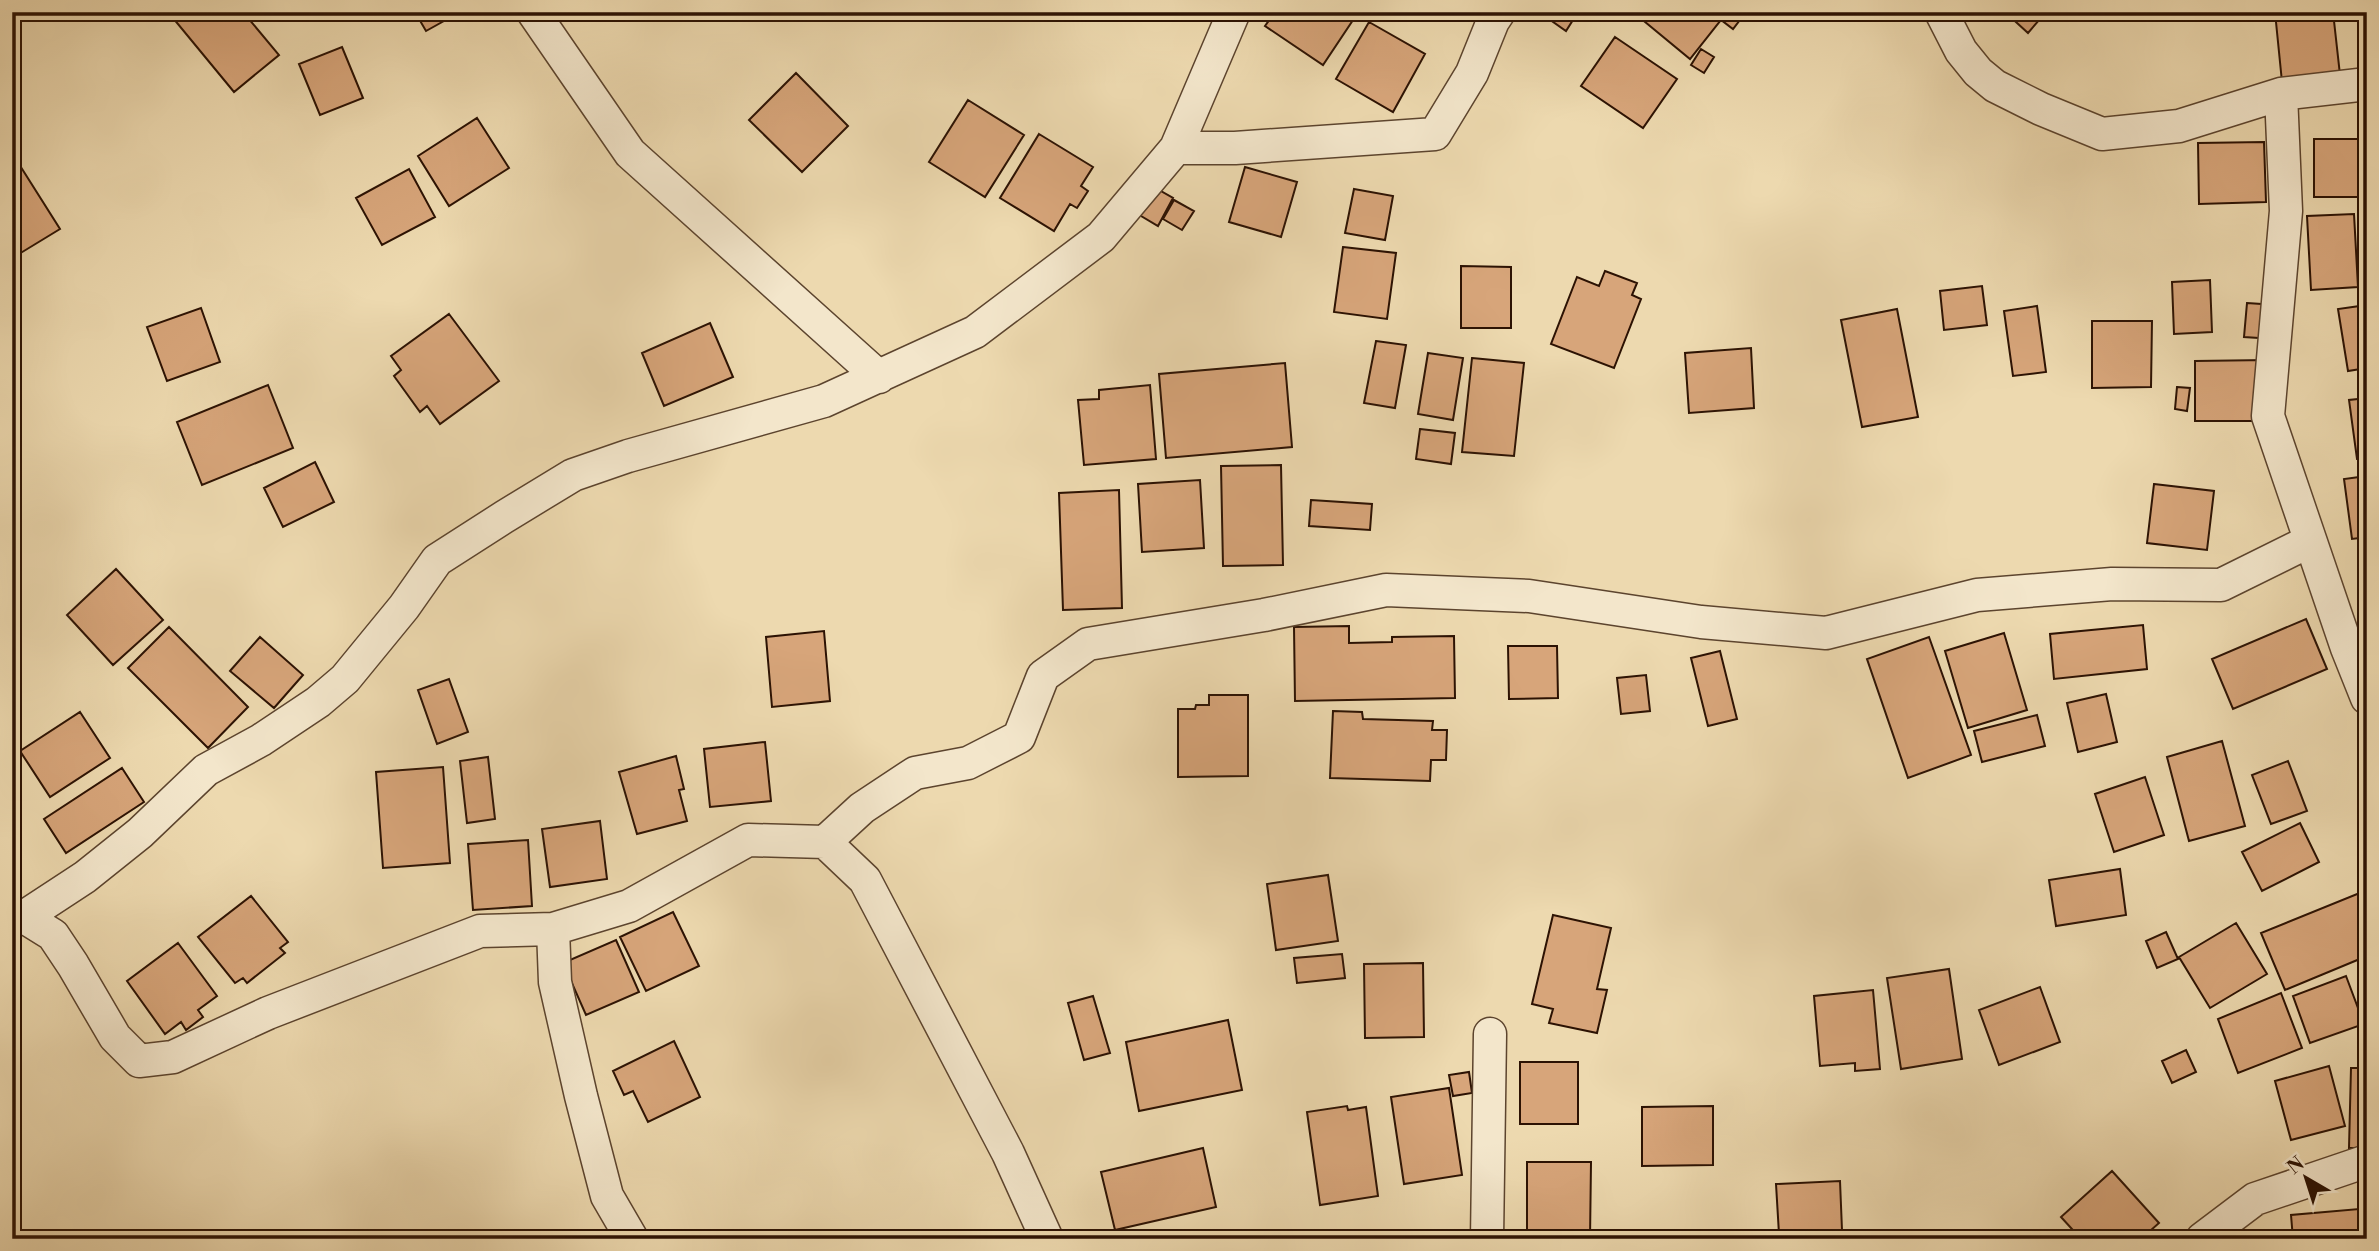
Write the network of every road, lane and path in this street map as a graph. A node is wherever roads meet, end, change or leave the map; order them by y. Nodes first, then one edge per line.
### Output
1 (533, 12) edge
2 (1234, 12) edge
3 (1499, 12) edge
4 (1941, 12) edge
5 (2367, 84) edge
6 (2281, 94) junction
7 (1176, 148) junction
8 (878, 377) junction
9 (2311, 541) junction
10 (2367, 698) edge
11 (825, 842) junction
12 (18, 919) edge
13 (553, 929) junction
14 (1490, 1034) dead end
15 (2367, 1161) edge
16 (632, 1239) edge
17 (1047, 1239) edge
18 (1487, 1239) edge
19 (2202, 1239) edge

1 - 8 street
2 - 7 street
3 - 7 street
4 - 6 street
5 - 6 street
6 - 9 street
7 - 8 street
8 - 12 street
9 - 10 street
9 - 11 street
11 - 13 street
11 - 17 street
12 - 13 street
13 - 16 street
14 - 18 street
15 - 19 street

